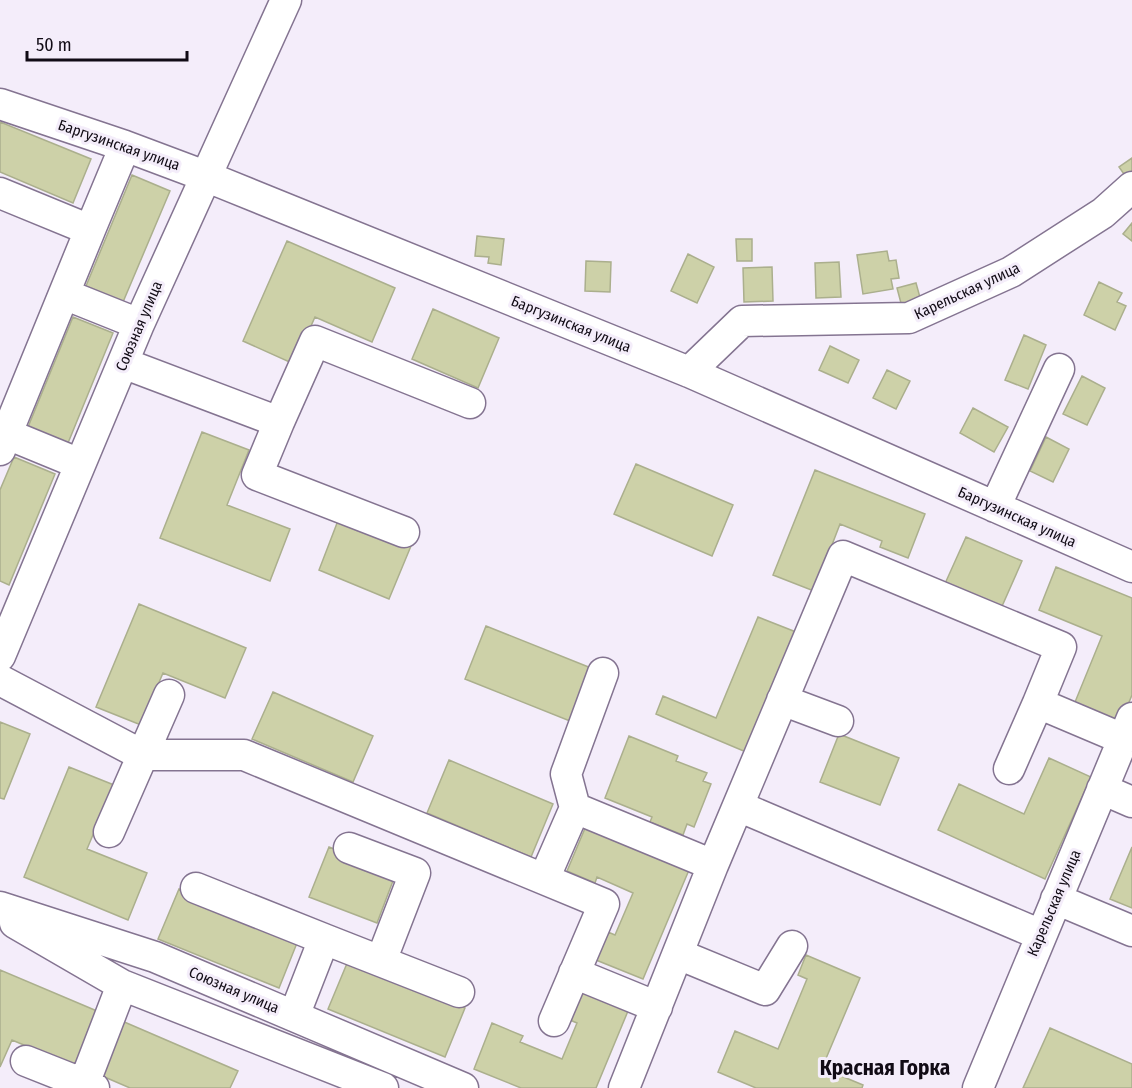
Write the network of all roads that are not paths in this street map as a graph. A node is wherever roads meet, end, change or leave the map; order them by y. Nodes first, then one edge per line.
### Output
1 (286, 0) edge
2 (0, 104) edge
3 (125, 146) junction
4 (205, 176) junction
5 (1132, 187) edge
6 (0, 193) edge
7 (90, 230) junction
8 (64, 294) junction
9 (139, 324) junction
10 (123, 363) junction
11 (1059, 369) dead end
12 (688, 372) junction
13 (470, 403) dead end
14 (279, 422) junction
15 (3, 442) edge
16 (80, 464) junction
17 (995, 507) junction
18 (404, 532) dead end
19 (1132, 567) edge
20 (11, 601) edge
21 (0, 656) edge
22 (603, 673) dead end
23 (0, 680) edge
24 (169, 695) dead end
25 (782, 700) junction
26 (1038, 703) junction
27 (838, 721) dead end
28 (1128, 729) edge
29 (142, 756) junction
30 (1009, 769) dead end
31 (1102, 789) junction
32 (1132, 802) edge
33 (738, 806) junction
34 (575, 808) junction
35 (109, 832) dead end
36 (349, 848) dead end
37 (714, 865) junction
38 (543, 879) junction
39 (196, 888) dead end
40 (1056, 899) junction
41 (0, 907) edge
42 (0, 913) edge
43 (1132, 931) edge
44 (1041, 935) junction
45 (324, 939) junction
46 (792, 946) dead end
47 (678, 954) junction
48 (381, 961) junction
49 (574, 973) junction
50 (122, 985) junction
51 (459, 992) dead end
52 (657, 1007) junction
53 (294, 1016) junction
54 (554, 1021) dead end
55 (26, 1061) dead end
56 (89, 1086) edge
57 (383, 1088) edge
58 (463, 1088) edge
59 (624, 1088) edge
60 (978, 1088) edge

1 - 4 street, Союзная улица
2 - 3 street, Баргузинская улица
3 - 4 street, Баргузинская улица
3 - 7 street
4 - 9 street, Союзная улица
4 - 12 street, Баргузинская улица
5 - 12 street, Карельская улица
6 - 7 street
7 - 8 street
8 - 9 street
8 - 15 street
9 - 10 street, Союзная улица
10 - 14 street
10 - 16 street, Союзная улица
11 - 17 street
12 - 17 street, Баргузинская улица
13 - 14 street
14 - 18 street
15 - 16 street
16 - 20 street, Союзная улица
17 - 19 street, Баргузинская улица
20 - 21 street, Союзная улица
22 - 34 street
23 - 29 street
24 - 29 street
25 - 26 street
25 - 27 street
25 - 33 street
26 - 28 street
26 - 30 street
28 - 31 street, Карельская улица
29 - 35 street
29 - 38 street
31 - 32 street
31 - 40 street, Карельская улица
33 - 37 street
33 - 44 street
34 - 37 street
34 - 38 street
36 - 48 street
37 - 47 street
38 - 49 street
39 - 45 street
40 - 43 street
40 - 44 street, Карельская улица
41 - 53 street, Союзная улица
42 - 50 street
44 - 60 street, Карельская улица
45 - 48 street
45 - 53 street
46 - 47 street
47 - 52 street
48 - 51 street
49 - 52 street
49 - 54 street
50 - 56 street
50 - 57 street
52 - 59 street
53 - 58 street, Союзная улица
55 - 56 street

